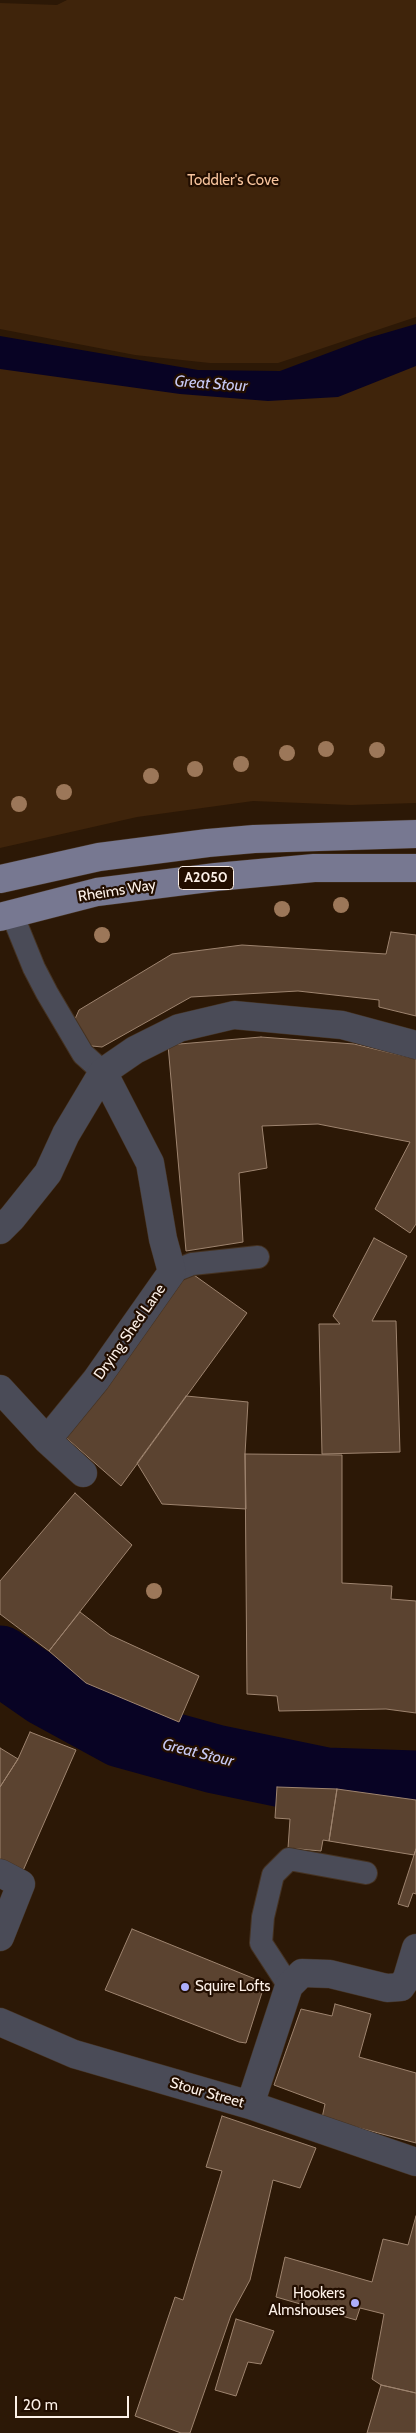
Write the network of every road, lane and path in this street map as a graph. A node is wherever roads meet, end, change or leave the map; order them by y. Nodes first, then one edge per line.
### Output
1 (416, 834) edge
2 (416, 868) edge
3 (0, 880) edge
4 (6, 916) edge
5 (416, 1045) edge
6 (102, 1072) junction
7 (0, 1230) edge
8 (258, 1258) dead end
9 (172, 1272) junction
10 (0, 1389) edge
11 (47, 1440) junction
12 (83, 1473) dead end
13 (366, 1872) dead end
14 (0, 1873) edge
15 (0, 1937) edge
16 (416, 1948) edge
17 (289, 1986) junction
18 (0, 2022) edge
19 (250, 2106) junction
20 (416, 2162) edge

1 - 3 main road, A2050
2 - 4 main road, Rheims Way / A2050
4 - 6 lane
5 - 6 street
6 - 7 street
6 - 9 street, Drying Shed Lane
8 - 9 lane
9 - 11 street, Drying Shed Lane
10 - 11 street
11 - 12 street
13 - 17 lane
14 - 15 street
16 - 17 street
17 - 19 street
18 - 19 street, Stour Street
19 - 20 street, Stour Street

